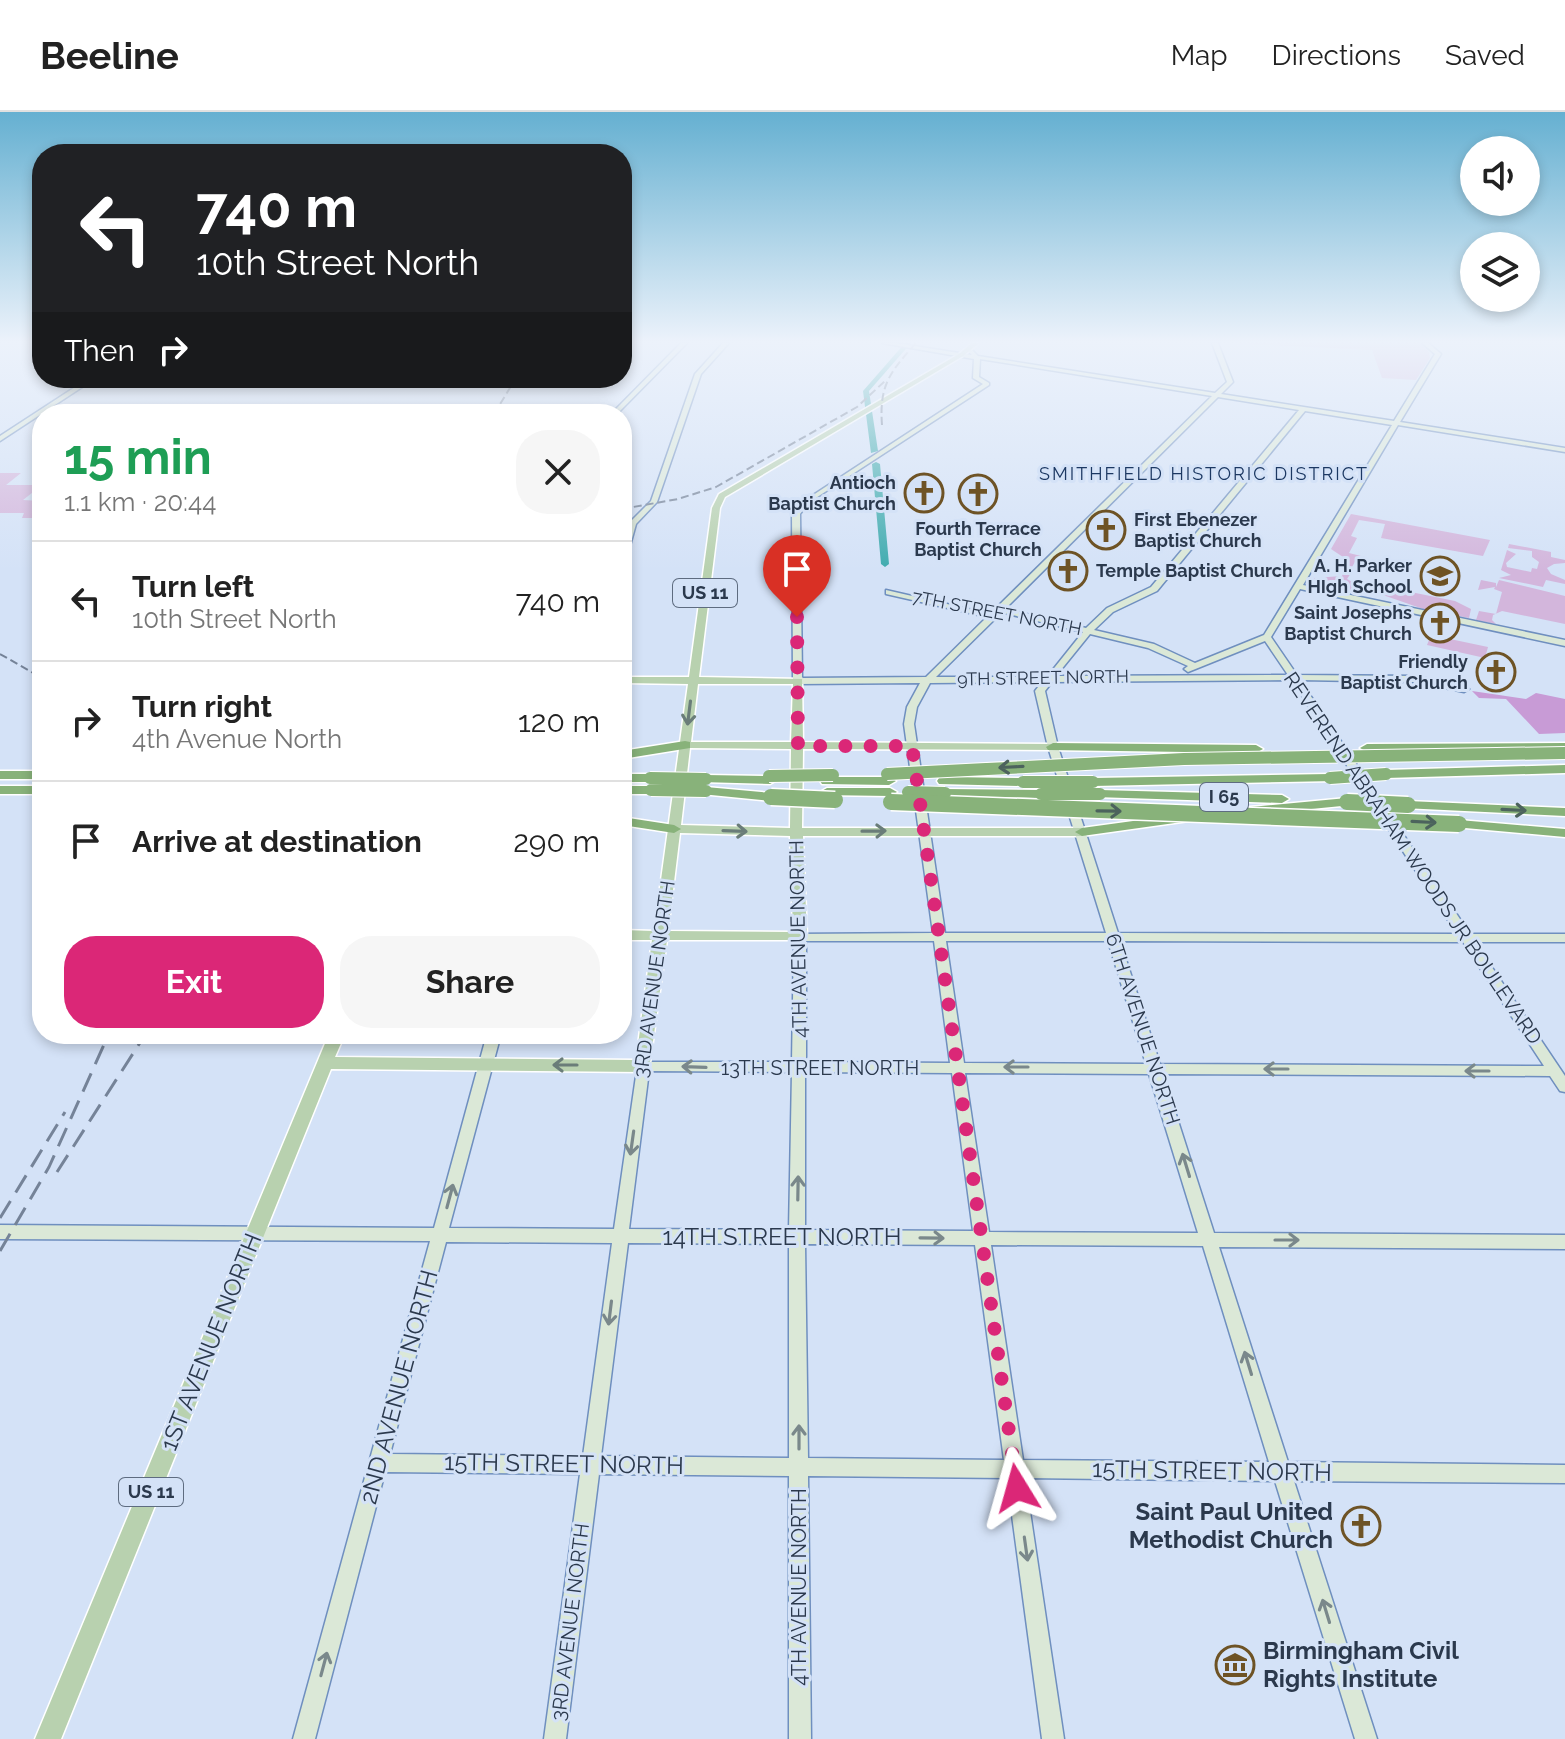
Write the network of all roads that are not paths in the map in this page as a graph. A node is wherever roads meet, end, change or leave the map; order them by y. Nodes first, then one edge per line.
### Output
1 (31, 419) edge
2 (683, 419) edge
3 (853, 419) edge
4 (934, 419) edge
5 (1193, 419) edge
6 (1295, 419) edge
7 (1369, 419) edge
8 (1398, 419) edge
9 (1396, 423) junction
10 (0, 439) edge
11 (1565, 450) edge
12 (632, 526) edge
13 (1298, 586) junction
14 (889, 592) dead end
15 (997, 612) junction
16 (1091, 632) junction
17 (1267, 637) junction
18 (1565, 643) edge
19 (1195, 666) junction
20 (1168, 677) junction
21 (1293, 677) junction
22 (1050, 678) junction
23 (929, 679) junction
24 (632, 680) edge
25 (693, 681) junction
26 (798, 681) junction
27 (1464, 689) dead end
28 (1565, 744) edge
29 (685, 745) junction
30 (798, 746) junction
31 (912, 746) junction
32 (1053, 747) junction
33 (632, 753) edge
34 (1565, 753) edge
35 (1565, 769) edge
36 (0, 775) edge
37 (32, 775) edge
38 (632, 780) edge
39 (651, 784) junction
40 (770, 786) junction
41 (831, 787) junction
42 (889, 787) junction
43 (945, 787) junction
44 (632, 788) edge
45 (1097, 788) junction
46 (0, 790) edge
47 (32, 790) edge
48 (1347, 802) junction
49 (1565, 812) edge
50 (632, 823) edge
51 (674, 829) junction
52 (924, 831) junction
53 (796, 832) junction
54 (1082, 832) junction
55 (1565, 833) edge
56 (632, 935) edge
57 (660, 935) junction
58 (939, 936) junction
59 (1113, 936) junction
60 (800, 937) junction
61 (1466, 938) junction
62 (1565, 938) edge
63 (333, 1044) edge
64 (491, 1044) edge
65 (325, 1063) junction
66 (486, 1065) junction
67 (643, 1066) junction
68 (800, 1067) junction
69 (957, 1067) junction
70 (1156, 1069) junction
71 (1555, 1071) junction
72 (1565, 1087) edge
73 (0, 1232) edge
74 (254, 1233) junction
75 (440, 1233) junction
76 (620, 1236) junction
77 (798, 1238) junction
78 (982, 1239) junction
79 (1209, 1240) junction
80 (1565, 1242) edge
81 (378, 1463) junction
82 (590, 1465) junction
83 (799, 1467) junction
84 (1015, 1469) junction
85 (1282, 1471) junction
86 (1565, 1474) edge
87 (48, 1739) edge
88 (304, 1739) edge
89 (555, 1739) edge
90 (800, 1739) edge
91 (1053, 1739) edge
92 (1366, 1739) edge

1 - 10 street
2 - 12 street
3 - 25 main road, 3RD AVENUE NORTH / US 11
4 - 26 street, 4TH AVENUE NORTH
5 - 15 street
6 - 16 street
7 - 9 street
8 - 9 street
9 - 11 street
9 - 13 street
13 - 17 street
13 - 18 street
14 - 15 street, 7TH STREET NORTH
15 - 16 street, 7TH STREET NORTH
15 - 23 street
16 - 19 street, 7TH STREET NORTH
16 - 22 street
17 - 19 street
17 - 21 street, REVEREND ABRAHAM WOODS JR BOULEVARD
19 - 20 street
20 - 21 street, 9TH STREET NORTH
20 - 22 street, 9TH STREET NORTH
21 - 27 street, 9TH STREET NORTH
21 - 61 street, REVEREND ABRAHAM WOODS JR BOULEVARD
22 - 23 street, 9TH STREET NORTH
22 - 32 street, 6TH AVENUE NORTH
23 - 26 street, 9TH STREET NORTH
23 - 31 street
24 - 25 main road, 9TH STREET NORTH
25 - 26 main road, 9TH STREET NORTH
25 -> 29 main road, 3RD AVENUE NORTH / US 11
26 - 30 main road, 4TH AVENUE NORTH
28 - 32 highway
29 - 30 main road
29 - 33 highway
29 - 51 main road, 3RD AVENUE NORTH / US 11
30 - 31 main road
30 - 53 main road, 4TH AVENUE NORTH
31 - 32 main road
31 - 52 street
32 - 54 street, 6TH AVENUE NORTH
34 -> 42 highway, bridge
35 - 45 highway, I 65, bridge
36 - 37 highway
38 - 39 highway
39 - 40 highway, bridge
39 - 44 highway
40 - 41 highway, bridge
40 - 41 highway, bridge
41 - 42 highway
41 - 42 highway
42 - 43 highway, I 65, bridge
42 -> 55 highway, bridge
43 - 45 highway, I 65, bridge
43 - 45 highway, I 65, bridge
45 - 48 highway, I 65
46 - 47 highway
48 -> 49 highway, I 65, bridge
48 - 54 highway
50 - 51 highway
51 -> 53 main road
51 - 57 main road, 3RD AVENUE NORTH / US 11
53 -> 52 main road
52 - 54 main road
52 - 58 street
53 - 60 main road, 4TH AVENUE NORTH
54 - 59 street, 6TH AVENUE NORTH
56 - 57 main road
57 - 60 main road
57 - 67 main road, 3RD AVENUE NORTH / US 11
58 - 59 street
58 - 60 street
58 - 69 street
59 - 61 street
59 - 70 street, 6TH AVENUE NORTH
60 - 68 street, 4TH AVENUE NORTH
61 - 62 street
61 - 71 street, REVEREND ABRAHAM WOODS JR BOULEVARD
63 - 65 main road, 1ST AVENUE NORTH / US 11
64 - 66 street, 2ND AVENUE NORTH
65 - 66 main road, 13TH STREET NORTH
65 - 74 main road, 1ST AVENUE NORTH / US 11
67 -> 66 main road, 13TH STREET NORTH
75 -> 66 street, 2ND AVENUE NORTH
68 -> 67 street, 13TH STREET NORTH
67 -> 76 street, 3RD AVENUE NORTH
68 - 69 street, 13TH STREET NORTH
77 -> 68 street, 4TH AVENUE NORTH
70 -> 69 street, 13TH STREET NORTH
69 - 78 street
71 -> 70 street, 13TH STREET NORTH
79 -> 70 street, 6TH AVENUE NORTH
71 - 72 street, REVEREND ABRAHAM WOODS JR BOULEVARD
73 - 74 street, 14TH STREET NORTH
74 - 75 street, 14TH STREET NORTH
74 - 87 main road, 1ST AVENUE NORTH / US 11
75 - 76 street, 14TH STREET NORTH
75 - 81 street, 2ND AVENUE NORTH
76 - 77 street, 14TH STREET NORTH
76 -> 82 street, 3RD AVENUE NORTH
77 -> 78 street, 14TH STREET NORTH
83 -> 77 street, 4TH AVENUE NORTH
78 - 79 street, 14TH STREET NORTH
78 - 84 street
79 -> 80 street, 14TH STREET NORTH
85 -> 79 street, 6TH AVENUE NORTH
81 - 82 street, 15TH STREET NORTH
88 -> 81 street, 2ND AVENUE NORTH
82 - 83 street, 15TH STREET NORTH
82 - 89 street, 3RD AVENUE NORTH
83 - 84 street, 15TH STREET NORTH
83 - 90 street, 4TH AVENUE NORTH
84 - 85 street, 15TH STREET NORTH
84 -> 91 street
85 - 86 street, 15TH STREET NORTH
92 -> 85 street, 6TH AVENUE NORTH

